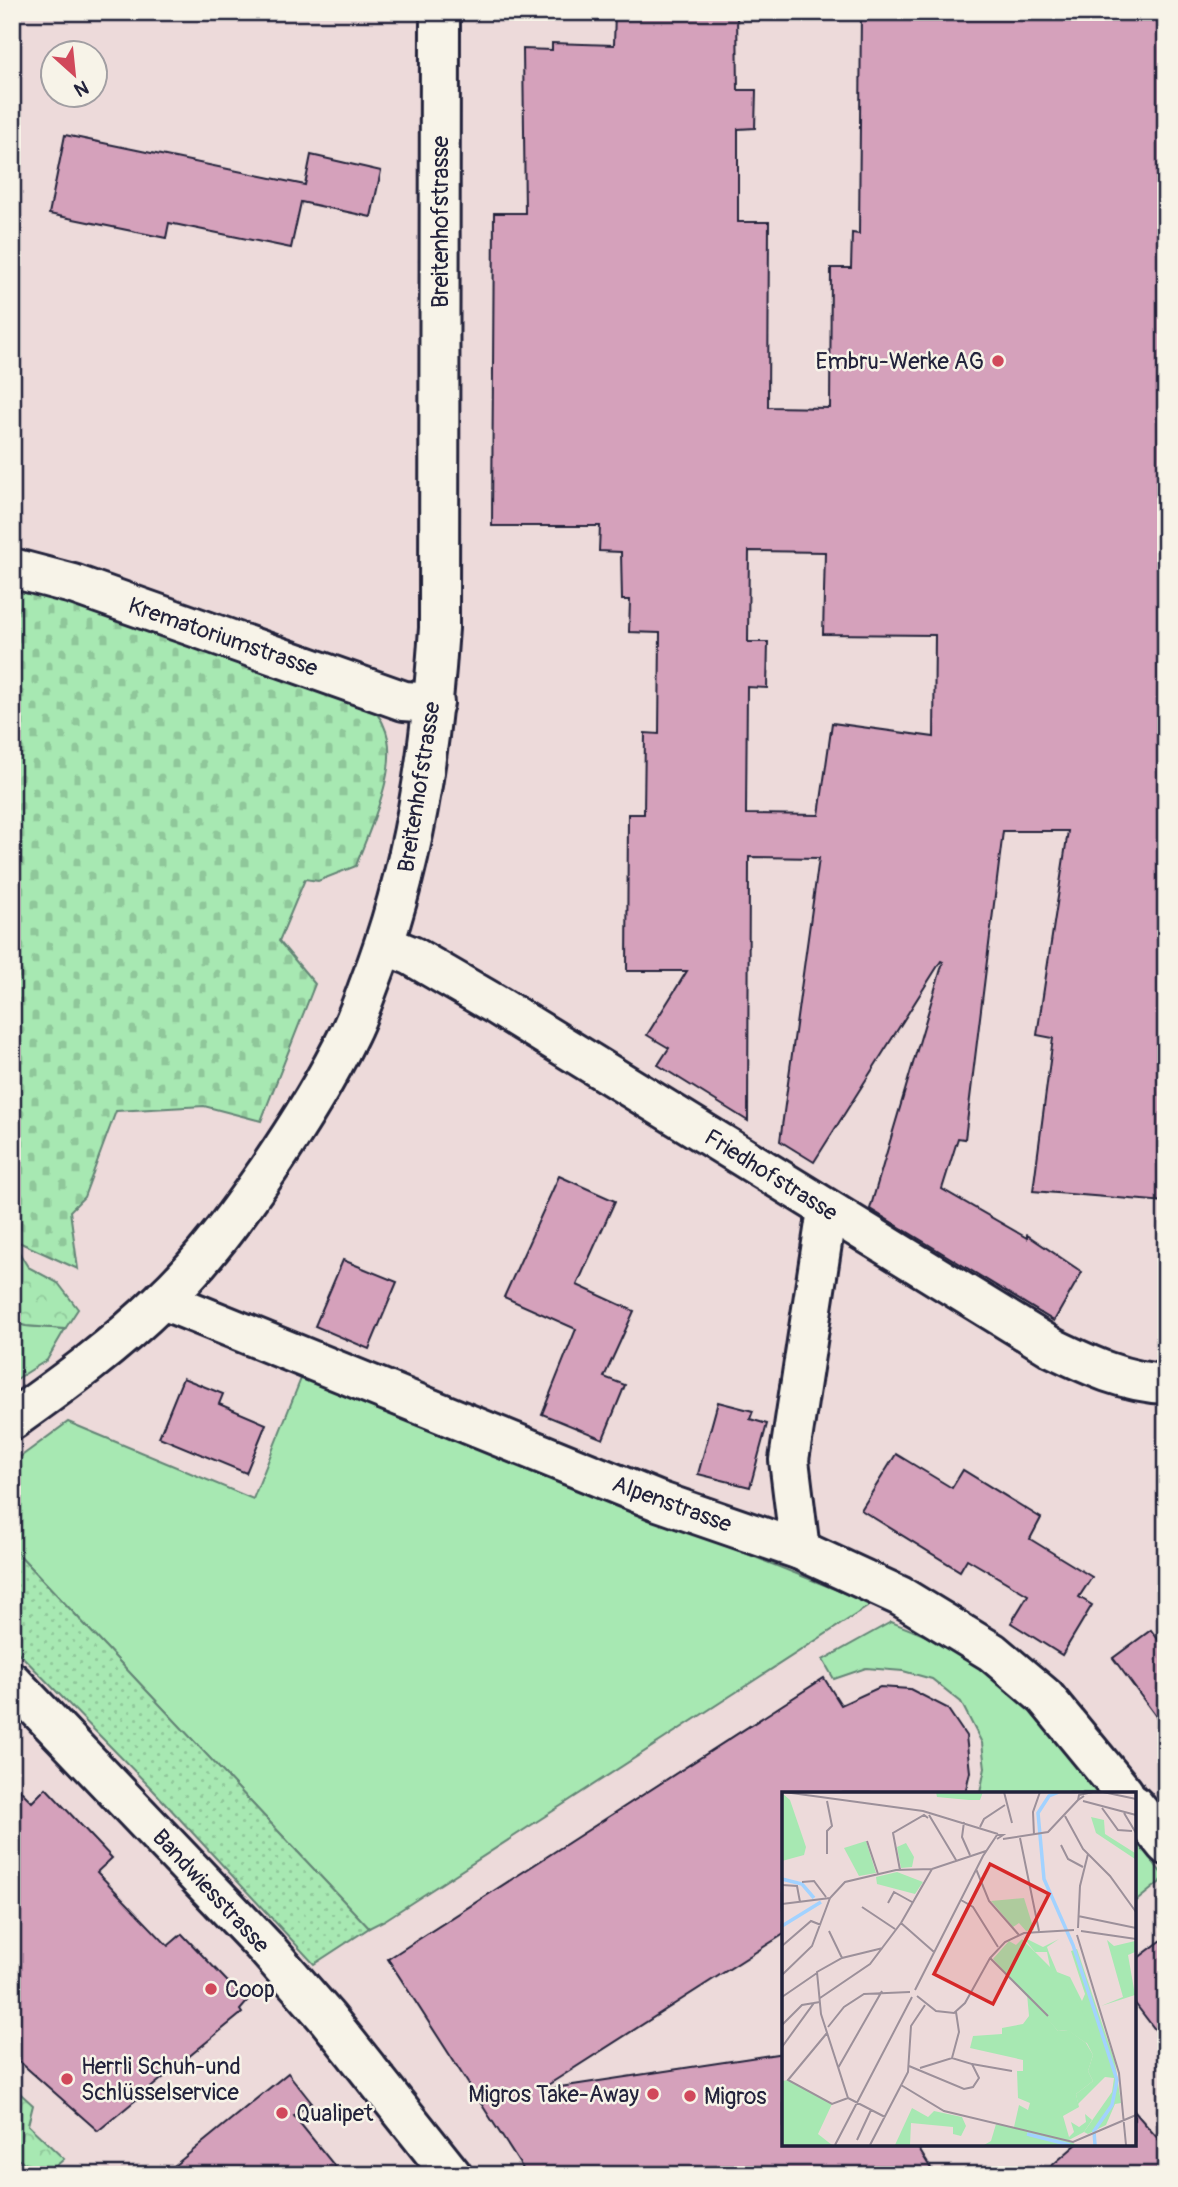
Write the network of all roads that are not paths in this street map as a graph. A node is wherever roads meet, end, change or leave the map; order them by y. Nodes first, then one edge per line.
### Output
1 (440, 12) edge
2 (12, 568) edge
3 (434, 704) junction
4 (385, 944) junction
5 (827, 1210) junction
6 (163, 1300) junction
7 (1166, 1384) edge
8 (12, 1420) edge
9 (800, 1550) junction
10 (12, 1682) edge
11 (1123, 1792) edge
12 (1136, 1808) edge
13 (1166, 1845) edge
14 (452, 2175) edge

1 - 3 street, Breitenhofstrasse
2 - 3 street, Krematoriumstrasse
3 - 4 street, Breitenhofstrasse
4 - 5 street, Friedhofstrasse
4 - 6 street, Breitenhofstrasse
5 - 7 street, Friedhofstrasse
5 - 9 street
6 - 8 street, Breitenhofstrasse
6 - 9 street, Alpenstrasse
9 - 11 street, Alpenstrasse
10 - 14 street, Bandwiesstrasse
12 - 13 street

